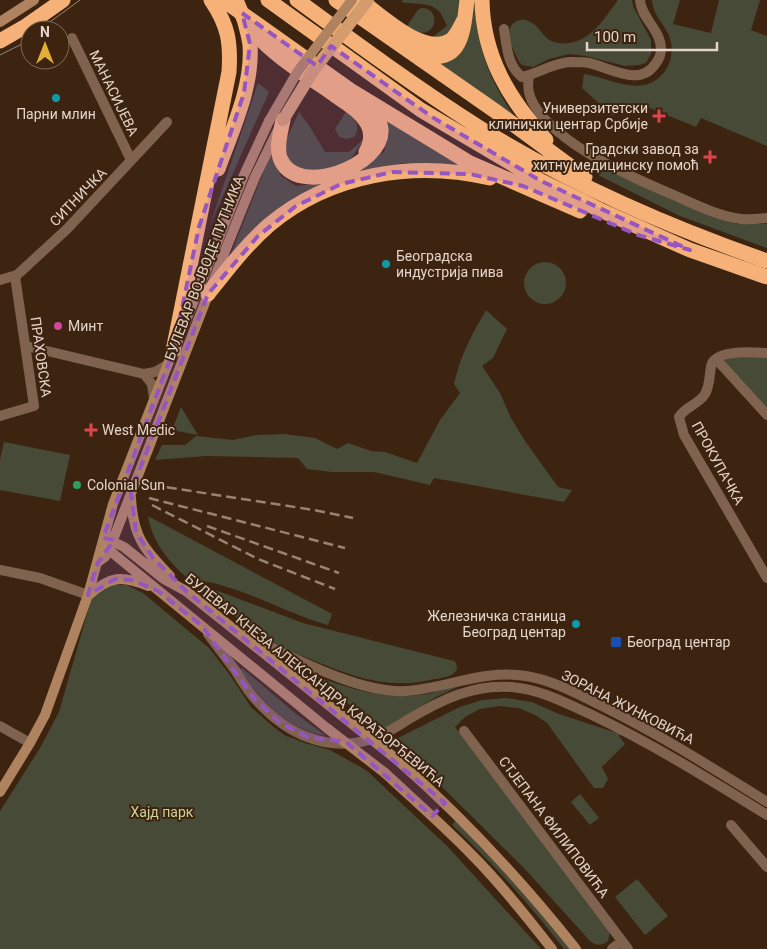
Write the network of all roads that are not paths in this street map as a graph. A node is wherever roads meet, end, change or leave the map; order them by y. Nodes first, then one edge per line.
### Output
1 (34, 0) edge
2 (63, 0) edge
3 (211, 0) edge
4 (223, 0) edge
5 (236, 0) edge
6 (297, 0) edge
7 (336, 0) edge
8 (352, 0) edge
9 (360, 0) edge
10 (368, 0) edge
11 (467, 0) edge
12 (482, 0) edge
13 (640, 0) edge
14 (273, 4) edge
15 (244, 19) junction
16 (464, 20) junction
17 (0, 22) edge
18 (504, 29) dead end
19 (72, 38) dead end
20 (0, 41) edge
21 (407, 51) junction
22 (529, 76) junction
23 (352, 99) junction
24 (276, 120) junction
25 (168, 122) dead end
26 (131, 160) junction
27 (567, 164) junction
28 (523, 186) junction
29 (618, 202) junction
30 (767, 218) edge
31 (199, 227) junction
32 (690, 250) junction
33 (767, 261) edge
34 (15, 276) junction
35 (767, 277) edge
36 (0, 280) edge
37 (208, 294) junction
38 (26, 346) junction
39 (767, 353) edge
40 (170, 358) junction
41 (716, 358) junction
42 (144, 374) junction
43 (154, 398) junction
44 (0, 416) edge
45 (767, 416) edge
46 (131, 492) junction
47 (106, 543) junction
48 (0, 570) edge
49 (767, 578) edge
50 (158, 591) junction
51 (186, 591) junction
52 (88, 595) junction
53 (202, 626) junction
54 (237, 632) junction
55 (0, 726) edge
56 (464, 731) dead end
57 (30, 743) junction
58 (0, 792) edge
59 (767, 802) edge
60 (445, 803) junction
61 (767, 815) edge
62 (432, 816) junction
63 (731, 825) dead end
64 (767, 867) edge
65 (625, 945) edge
66 (552, 949) edge
67 (576, 949) edge
68 (612, 949) edge

1 - 17 main road
2 - 20 highway
3 - 31 highway
4 - 23 highway
5 - 15 highway, bridge
6 - 29 highway, bridge
7 - 21 highway
8 - 24 main road, БУЛЕВАР ВОЈВОДЕ ПУТНИКА, bridge
9 - 16 highway
10 - 24 main road, БУЛЕВАР ВОЈВОДЕ ПУТНИКА, bridge
11 - 16 highway
12 - 27 highway
13 - 22 street
14 - 32 highway, bridge
15 - 23 highway, bridge
15 - 31 highway
16 - 21 highway
18 - 22 street
19 - 26 street, МАНАСИЈЕВА
21 - 27 highway
22 - 30 street
23 - 24 highway
23 - 28 highway
24 - 37 main road, БУЛЕВАР ВОЈВОДЕ ПУТНИКА
24 - 40 main road, БУЛЕВАР ВОЈВОДЕ ПУТНИКА
25 - 26 street, СИТНИЧКА
26 - 34 street, СИТНИЧКА
27 - 29 highway
28 - 32 highway
28 - 37 highway
29 - 33 highway
31 - 40 highway
32 - 35 highway
34 - 36 street, СИТНИЧКА
34 - 38 street, ПРАХОВСКА
37 - 46 main road, БУЛЕВАР ВОЈВОДЕ ПУТНИКА
38 - 42 street
38 - 44 street, ПРАХОВСКА
39 - 41 street
40 - 42 street
40 - 43 main road, БУЛЕВАР ВОЈВОДЕ ПУТНИКА
41 - 45 street
41 - 49 street, ПРОКУПАЧКА
42 - 43 street
43 - 47 main road, БУЛЕВАР ВОЈВОДЕ ПУТНИКА
46 - 47 main road, БУЛЕВАР ВОЈВОДЕ ПУТНИКА
46 - 51 main road
47 - 50 main road, БУЛЕВАР КНЕЗА АЛЕКСАНДРА КАРАЂОРЂЕВИЋА
47 - 51 main road, БУЛЕВАР КНЕЗА АЛЕКСАНДРА КАРАЂОРЂЕВИЋА
47 - 52 main road, БУЛЕВАР ВОЈВОДЕ ПУТНИКА
48 - 52 street
50 - 52 main road
50 - 53 main road, БУЛЕВАР КНЕЗА АЛЕКСАНДРА КАРАЂОРЂЕВИЋА
51 - 54 main road, БУЛЕВАР КНЕЗА АЛЕКСАНДРА КАРАЂОРЂЕВИЋА
52 - 57 main road, БУЛЕВАР ВОЈВОДЕ ПУТНИКА
53 - 61 street, ЗОРАНА ЖУНКОВИЋА
53 - 62 main road, БУЛЕВАР КНЕЗА АЛЕКСАНДРА КАРАЂОРЂЕВИЋА, bridge
54 - 59 street, ЗОРАНА ЖУНКОВИЋА
54 - 60 main road, БУЛЕВАР КНЕЗА АЛЕКСАНДРА КАРАЂОРЂЕВИЋА, bridge
55 - 57 street
56 - 65 street, СТЈЕПАНА ФИЛИПОВИЋА
57 - 58 main road, БУЛЕВАР ВОЈВОДЕ ПУТНИКА
60 - 62 main road
60 - 67 main road, БУЛЕВАР КНЕЗА АЛЕКСАНДРА КАРАЂОРЂЕВИЋА
62 - 66 main road, БУЛЕВАР КНЕЗА АЛЕКСАНДРА КАРАЂОРЂЕВИЋА
63 - 64 street
65 - 68 street, СТЈЕПАНА ФИЛИПОВИЋА

